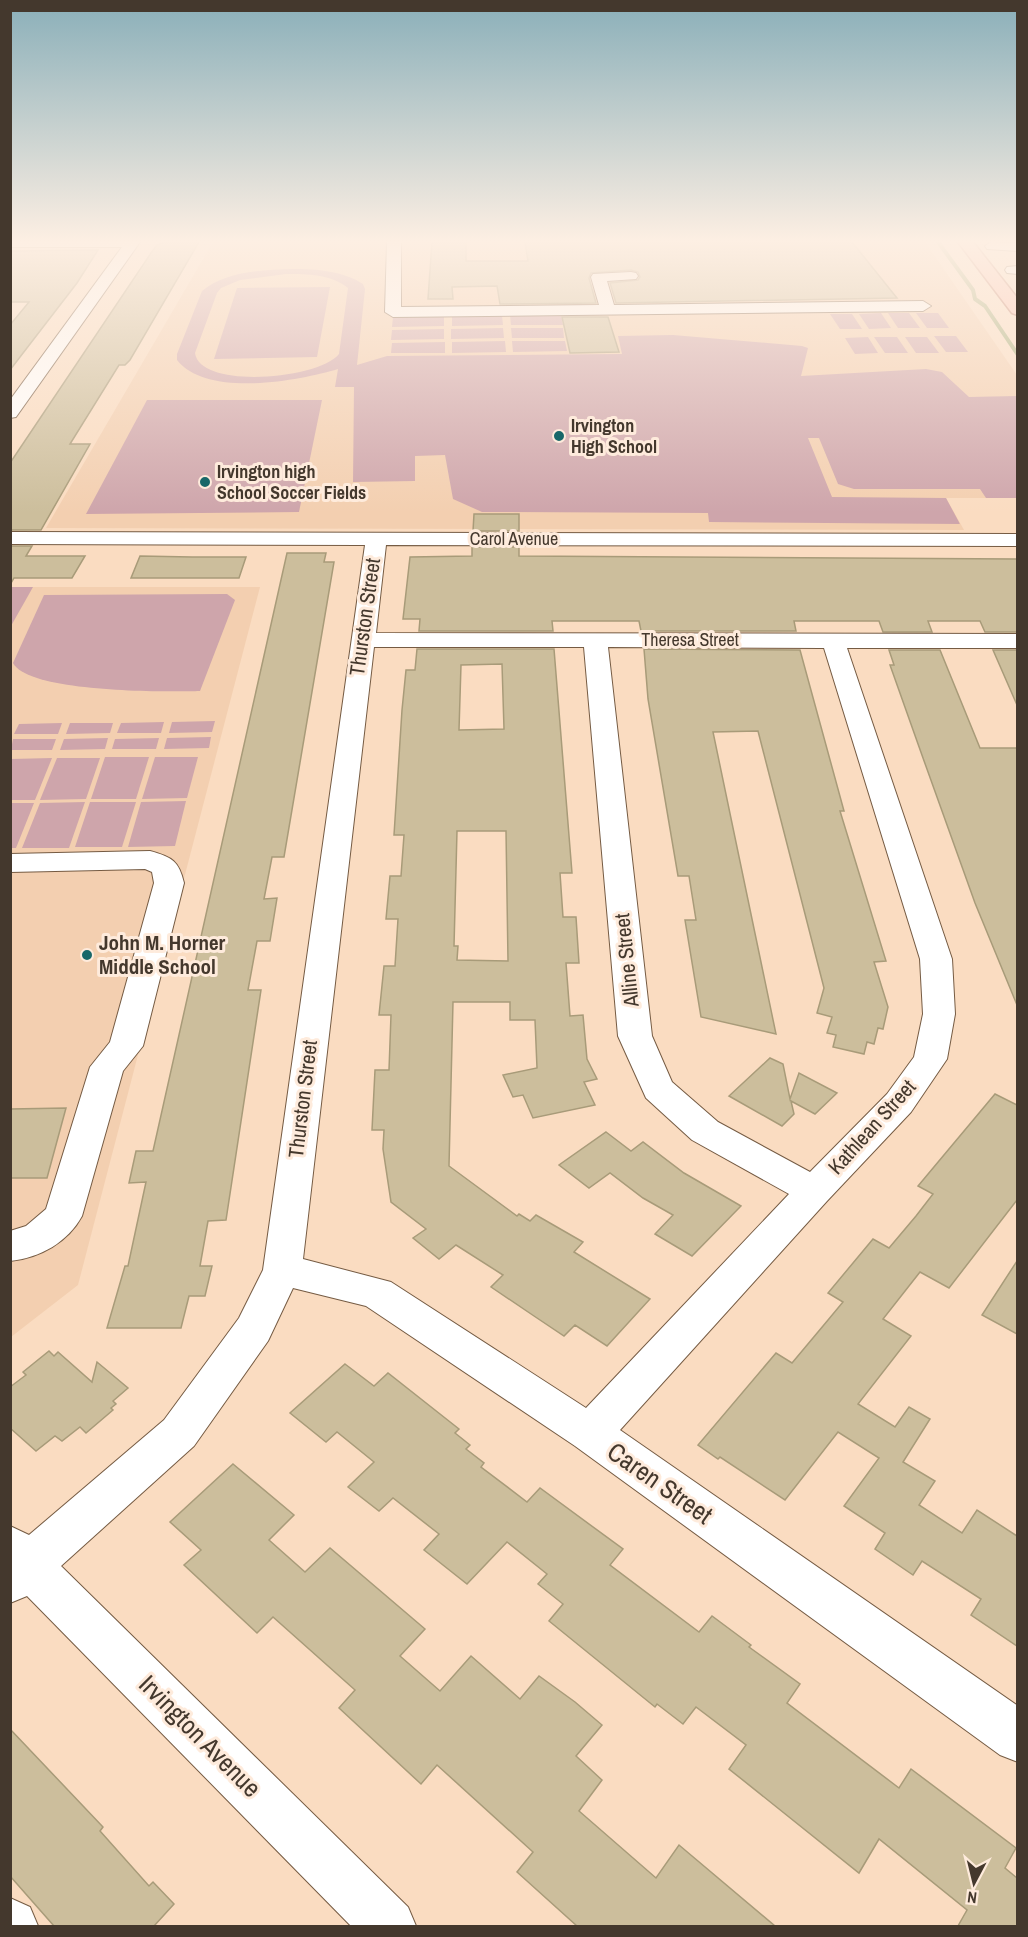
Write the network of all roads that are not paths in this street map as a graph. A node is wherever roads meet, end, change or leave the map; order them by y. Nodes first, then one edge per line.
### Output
1 (68, 332) edge
2 (10, 413) edge
3 (10, 538) edge
4 (376, 539) junction
5 (1017, 540) edge
6 (595, 639) junction
7 (362, 640) junction
8 (833, 640) junction
9 (1017, 641) edge
10 (10, 862) edge
11 (814, 1191) junction
12 (10, 1246) edge
13 (282, 1270) junction
14 (590, 1433) junction
15 (17, 1564) edge
16 (1017, 1737) edge
17 (389, 1926) edge

1 - 2 street
3 - 4 street, Carol Avenue
4 - 5 street, Carol Avenue
4 - 7 street, Thurston Street
6 - 7 street, Theresa Street
6 - 8 street, Theresa Street
6 - 11 street, Alline Street
7 - 13 street, Thurston Street
8 - 9 street, Theresa Street
8 - 11 street, Kathlean Street
10 - 12 street
11 - 14 street, Kathlean Street
13 - 14 street, Caren Street
13 - 15 street, Thurston Street
14 - 16 street, Caren Street
15 - 17 street, Irvington Avenue

